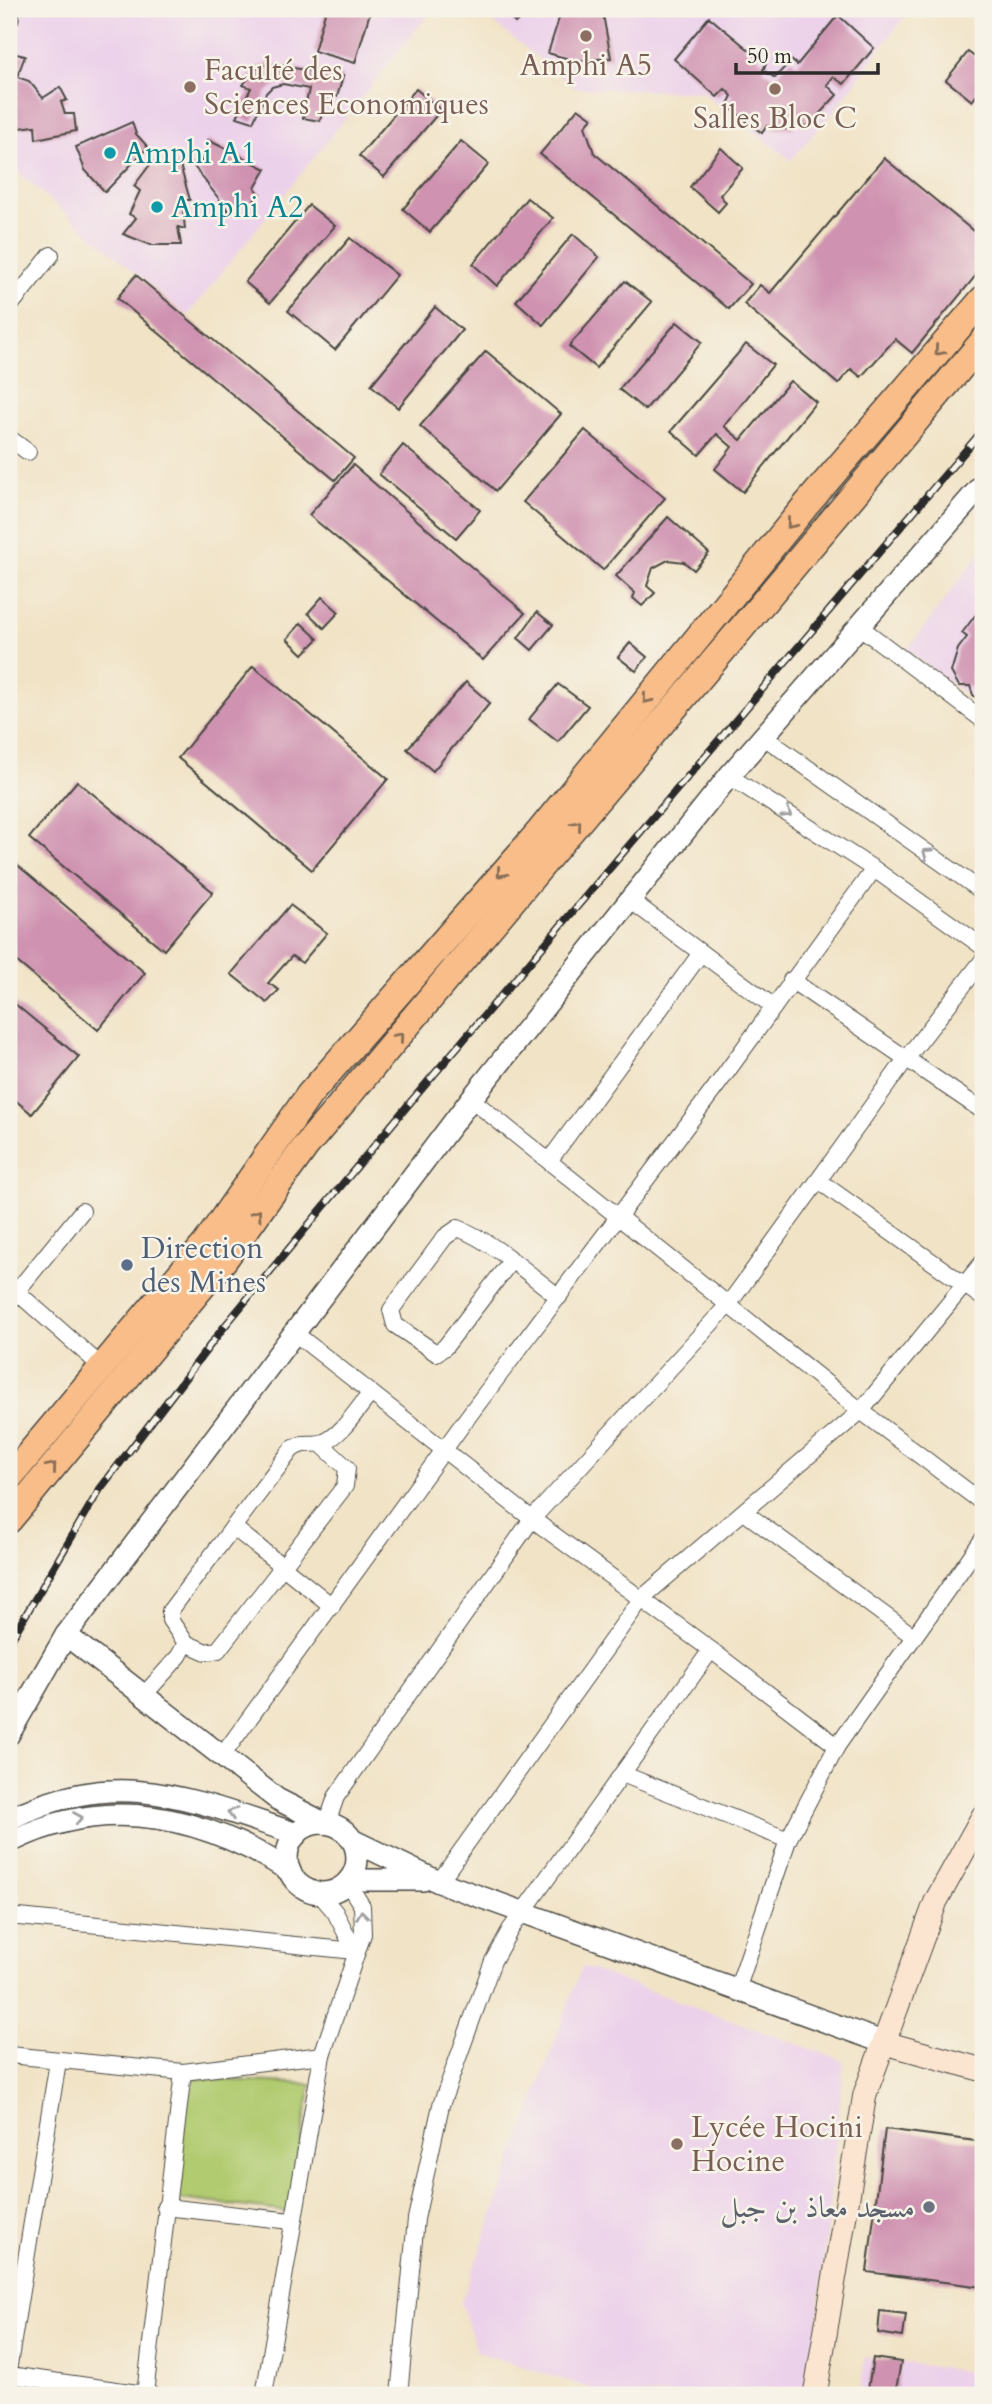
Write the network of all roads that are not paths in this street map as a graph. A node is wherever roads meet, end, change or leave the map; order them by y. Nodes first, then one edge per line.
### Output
1 (51, 255) dead end
2 (983, 299) edge
3 (9, 307) edge
4 (983, 341) edge
5 (9, 439) edge
6 (28, 452) dead end
7 (983, 484) edge
8 (860, 627) junction
9 (983, 720) edge
10 (764, 737) junction
11 (729, 776) junction
12 (874, 869) junction
13 (983, 892) edge
14 (630, 900) junction
15 (983, 947) edge
16 (701, 953) junction
17 (983, 960) edge
18 (791, 980) junction
19 (774, 1007) junction
20 (906, 1059) junction
21 (471, 1099) junction
22 (983, 1111) edge
23 (549, 1161) junction
24 (819, 1181) junction
25 (82, 1211) dead end
26 (618, 1216) junction
27 (511, 1261) junction
28 (983, 1262) edge
29 (965, 1285) junction
30 (12, 1292) edge
31 (559, 1297) junction
32 (983, 1298) edge
33 (728, 1305) junction
34 (292, 1331) junction
35 (102, 1367) junction
36 (371, 1393) junction
37 (862, 1411) junction
38 (321, 1444) junction
39 (444, 1450) junction
40 (9, 1478) edge
41 (983, 1503) edge
42 (744, 1512) junction
43 (532, 1518) junction
44 (9, 1520) edge
45 (233, 1527) junction
46 (983, 1539) edge
47 (282, 1566) junction
48 (642, 1598) junction
49 (332, 1606) junction
50 (66, 1634) junction
51 (913, 1636) junction
52 (186, 1643) junction
53 (712, 1650) junction
54 (144, 1695) junction
55 (9, 1734) edge
56 (836, 1746) junction
57 (222, 1756) junction
58 (622, 1774) junction
59 (277, 1798) junction
60 (983, 1816) edge
61 (326, 1823) junction
62 (11, 1830) edge
63 (298, 1832) junction
64 (352, 1840) junction
65 (788, 1840) junction
66 (290, 1871) junction
67 (348, 1881) junction
68 (439, 1882) junction
69 (318, 1892) junction
70 (523, 1913) junction
71 (9, 1916) edge
72 (355, 1951) junction
73 (737, 1990) junction
74 (885, 2043) junction
75 (9, 2055) edge
76 (322, 2055) junction
77 (58, 2061) junction
78 (983, 2070) edge
79 (183, 2071) junction
80 (165, 2207) junction
81 (292, 2221) junction
82 (9, 2365) edge
83 (9, 2375) edge
84 (149, 2395) edge
85 (264, 2395) edge
86 (399, 2395) edge
87 (815, 2395) edge

1 - 3 street
2 -> 35 main road
44 -> 4 main road
5 - 6 street
7 - 8 street
8 - 9 street
8 - 10 street
10 - 11 street
13 -> 10 street
11 -> 12 street
11 - 14 street
12 - 15 street
12 - 18 street
14 - 16 street
14 - 21 street
16 - 19 street
16 - 23 street
17 - 20 street
18 - 19 street
18 - 20 street
19 - 26 street
20 - 22 street
20 - 24 street
21 - 23 street
21 - 34 street
23 - 26 street
24 - 29 street
24 - 33 street
25 - 30 street
26 - 31 street
26 - 33 street
27 - 27 street
27 - 31 street
28 - 29 street
29 - 32 street
29 - 37 street
30 - 35 street
31 - 39 street
33 - 37 street
33 - 43 street
34 - 36 street
34 - 50 street
35 - 40 main road
36 - 38 street
36 - 39 street
37 - 41 street
37 - 42 street
38 - 45 street
38 - 47 street
39 - 43 street
39 - 49 street
42 - 48 street
42 - 51 street
43 - 48 street
43 - 61 street
45 - 47 street
45 - 52 street
46 - 51 street
47 - 49 street
47 - 52 street
48 - 53 street
48 - 68 street
49 - 57 street
50 - 54 street
50 - 55 street
51 - 56 street
52 - 54 street
53 - 56 street
53 - 58 street
54 - 57 street
56 - 65 street
57 - 59 street
58 - 65 street
58 - 70 street
59 - 61 street
59 - 63 street
60 - 74 main road
61 - 63 street
61 - 64 street
63 -> 62 street
62 -> 66 street
63 - 66 street
64 - 67 street
64 - 68 street
65 - 73 street
66 - 69 street
67 - 68 street
67 - 69 street
72 -> 67 street
68 - 70 street
69 - 72 street
70 - 73 street
70 - 86 street
71 - 72 street
72 - 76 street
73 - 74 street
74 - 78 main road
74 - 87 main road
75 - 77 street
76 - 79 street
76 - 81 street
77 - 79 street
77 - 82 street
79 - 80 street
80 - 81 street
80 - 84 street
81 - 85 street
83 - 84 street

